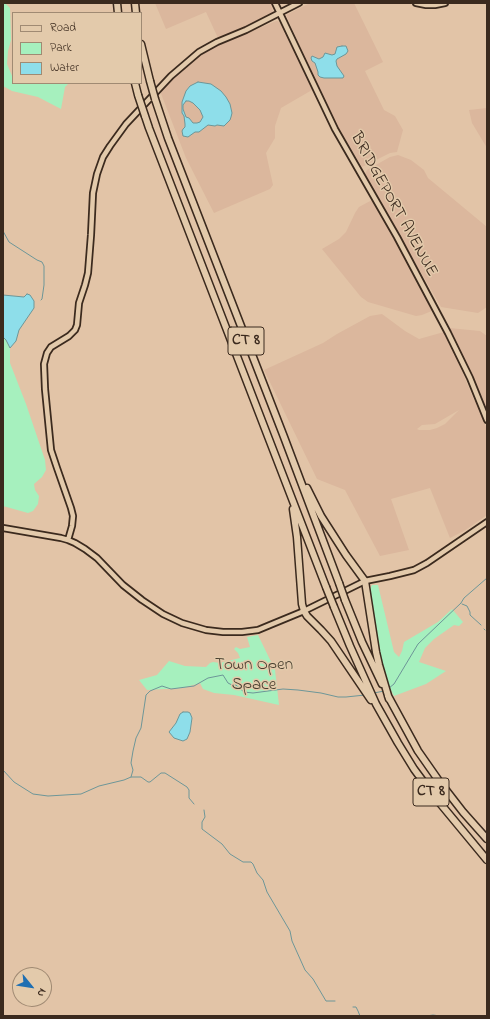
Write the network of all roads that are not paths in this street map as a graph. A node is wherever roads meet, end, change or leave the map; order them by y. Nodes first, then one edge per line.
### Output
1 (275, 3) edge
2 (299, 3) edge
3 (416, 3) edge
4 (445, 3) edge
5 (279, 13) junction
6 (142, 48) edge
7 (135, 84) edge
8 (487, 420) edge
9 (284, 437) junction
10 (286, 481) junction
11 (487, 522) edge
12 (3, 528) edge
13 (68, 540) junction
14 (365, 581) junction
15 (304, 611) junction
16 (381, 680) junction
17 (383, 718) junction
18 (487, 839) edge
19 (487, 860) edge

1 - 5 street, BRIDGEPORT AVENUE
2 - 5 street
3 - 4 street
5 - 8 street, BRIDGEPORT AVENUE
5 - 13 street
6 - 9 highway, CT 8, bridge
7 - 10 highway, CT 8, bridge
9 - 14 highway
9 - 16 highway, CT 8, bridge
10 - 15 highway
10 - 17 highway, CT 8, bridge
11 - 14 street
12 - 13 street
13 - 15 street
14 - 15 street
14 - 16 highway
15 - 17 highway
16 - 18 highway, CT 8
17 - 19 highway, CT 8

